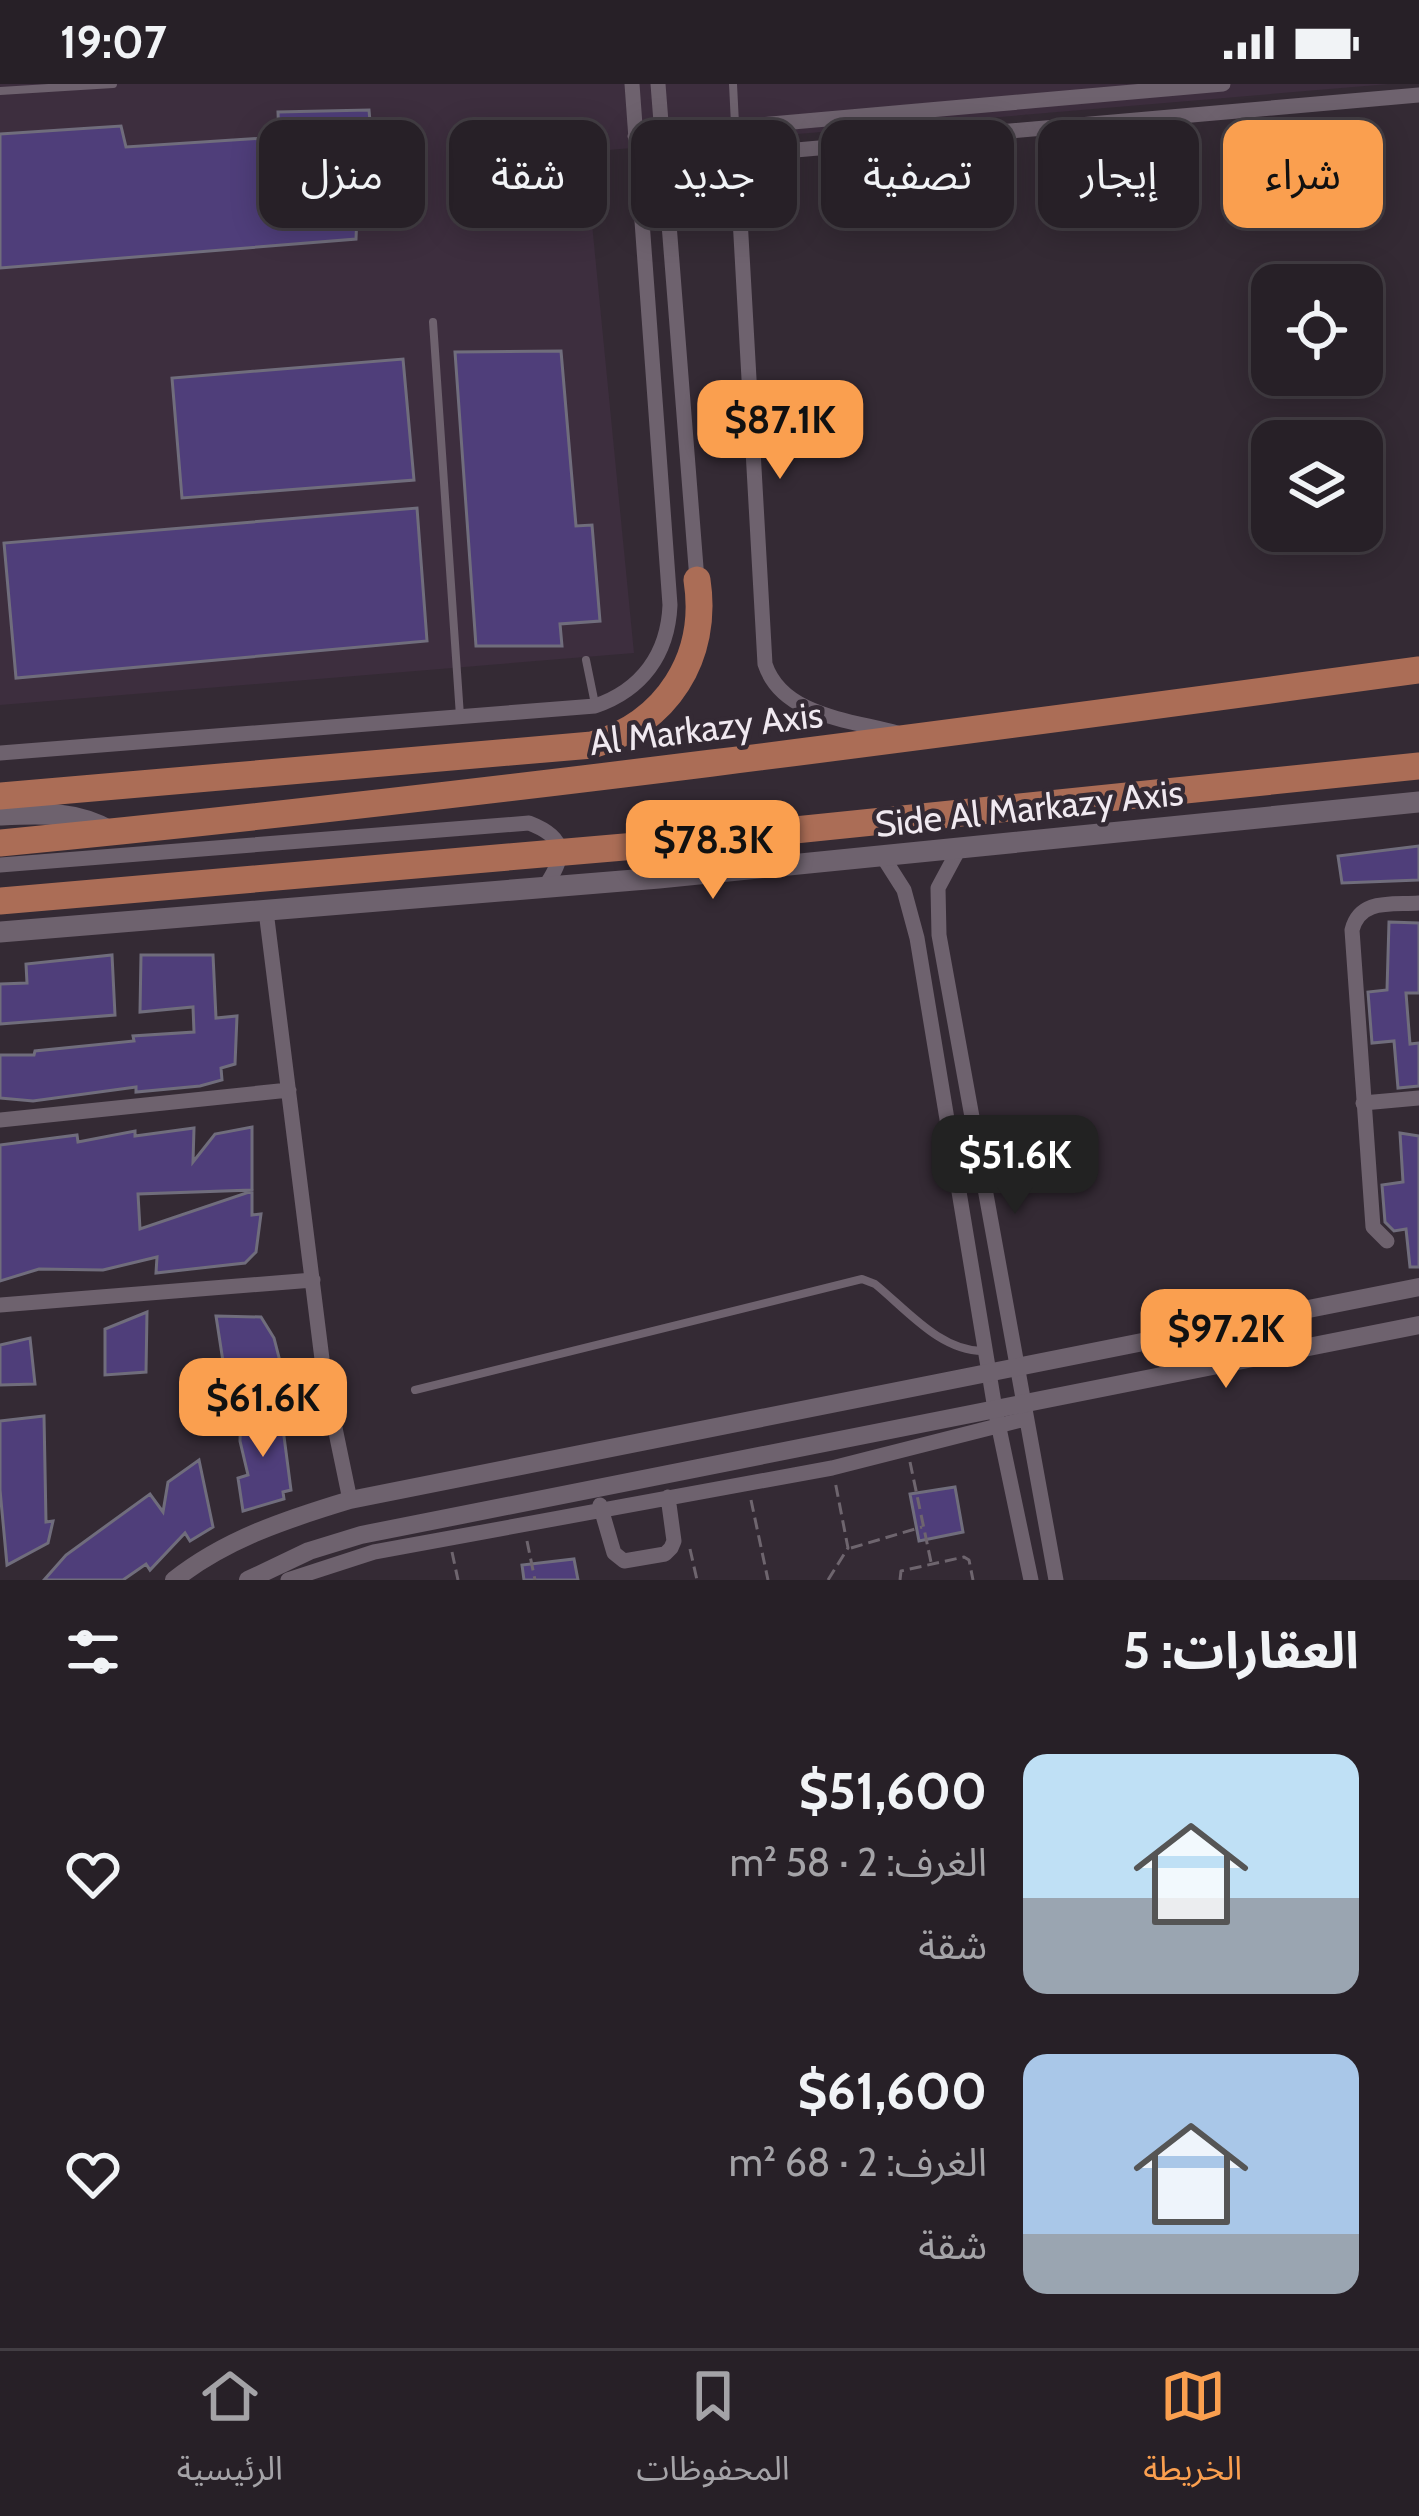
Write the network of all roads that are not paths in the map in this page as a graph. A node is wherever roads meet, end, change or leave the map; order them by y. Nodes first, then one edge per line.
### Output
1 (113, 84) edge
2 (632, 84) edge
3 (658, 84) edge
4 (733, 84) edge
5 (1223, 84) edge
6 (1060, 91) edge
7 (0, 92) edge
8 (1419, 95) edge
9 (634, 120) edge
10 (661, 120) edge
11 (735, 120) edge
12 (797, 122) edge
13 (797, 151) edge
14 (642, 228) edge
15 (670, 228) edge
16 (741, 228) edge
17 (433, 322) dead end
18 (697, 580) joint
19 (586, 660) dead end
20 (1419, 670) edge
21 (595, 706) junction
22 (460, 716) junction
23 (917, 739) junction
24 (0, 753) edge
25 (1419, 766) edge
26 (0, 796) edge
27 (1419, 802) edge
28 (0, 814) edge
29 (113, 832) junction
30 (0, 843) edge
31 (960, 847) junction
32 (883, 857) junction
33 (0, 865) edge
34 (544, 888) junction
35 (0, 902) edge
36 (1419, 903) edge
37 (266, 911) junction
38 (0, 932) edge
39 (939, 935) junction
40 (916, 938) junction
41 (289, 1090) junction
42 (1419, 1098) edge
43 (1363, 1102) junction
44 (0, 1120) edge
45 (1388, 1241) dead end
46 (313, 1280) junction
47 (1419, 1287) edge
48 (0, 1305) edge
49 (1419, 1325) edge
50 (985, 1351) junction
51 (1016, 1368) junction
52 (989, 1373) junction
53 (415, 1390) dead end
54 (1024, 1412) junction
55 (997, 1418) junction
56 (668, 1496) junction
57 (350, 1500) junction
58 (599, 1500) junction
59 (174, 1580) edge
60 (248, 1580) edge
61 (288, 1580) edge
62 (1031, 1580) edge
63 (1055, 1580) edge

1 - 7 lane
2 - 9 street
3 - 10 street
4 - 11 lane
5 - 6 street
6 - 12 street
8 - 13 street
14 - 21 street
15 - 18 street
16 - 23 street
17 - 22 lane
18 - 26 highway
19 - 21 lane
20 - 23 highway, Al Markazy Axis
21 - 22 street, Al Markazy Axis
22 - 24 street, Al Markazy Axis
23 - 29 highway, Al Markazy Axis
25 - 35 highway
27 - 31 main road, Side Al Markazy Axis
28 - 29 main road
29 - 30 highway, Al Markazy Axis
31 - 32 main road, Side Al Markazy Axis
31 - 39 street
32 - 34 main road, Side Al Markazy Axis
32 - 40 street
33 - 34 street
34 - 37 main road, Side Al Markazy Axis
36 - 43 street
37 - 38 main road, Side Al Markazy Axis
37 - 41 street
39 - 40 street
39 - 51 street
40 - 50 street
41 - 44 street
41 - 46 street
42 - 43 street
43 - 45 street
46 - 48 street
46 - 57 street
47 - 51 street
49 - 54 street
50 - 52 street
50 - 53 lane
51 - 52 street
51 - 54 street
52 - 55 street
52 - 57 street
54 - 55 street
54 - 63 street
55 - 56 street
55 - 58 street
55 - 62 street
56 - 58 street
56 - 58 street
57 - 59 street
58 - 60 street
58 - 61 street

